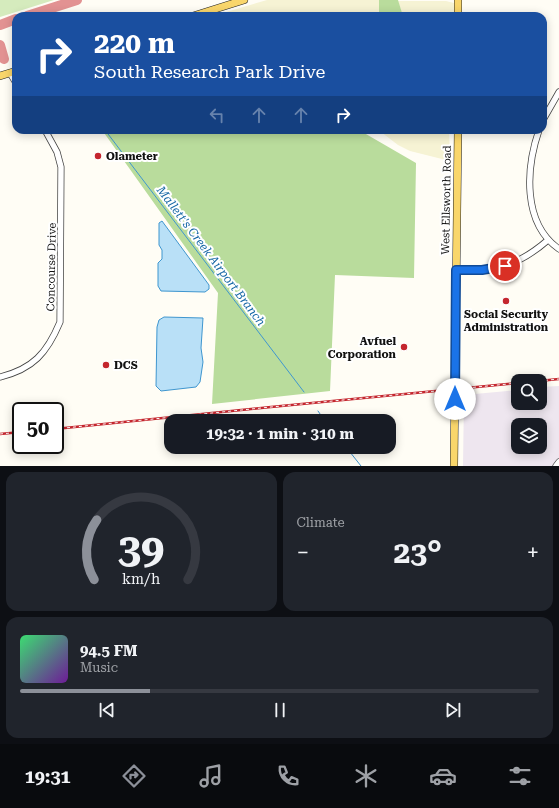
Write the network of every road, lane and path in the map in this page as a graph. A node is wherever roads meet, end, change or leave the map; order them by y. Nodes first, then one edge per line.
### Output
1 (244, 0) edge
2 (458, 0) edge
3 (206, 12) edge
4 (458, 12) edge
5 (12, 72) edge
6 (0, 76) edge
7 (559, 92) edge
8 (547, 113) edge
9 (46, 134) edge
10 (458, 134) edge
11 (538, 134) edge
12 (548, 240) junction
13 (559, 249) edge
14 (456, 270) junction
15 (0, 377) edge
16 (559, 462) edge
17 (454, 466) edge
18 (556, 466) edge

1 - 3 main road
2 - 4 main road
5 - 6 main road
7 - 8 street
9 - 15 street, Concourse Drive
10 - 14 main road, West Ellsworth Road
11 - 12 street
12 - 13 street
12 - 14 street
14 - 17 main road, West Ellsworth Road
16 - 18 street

